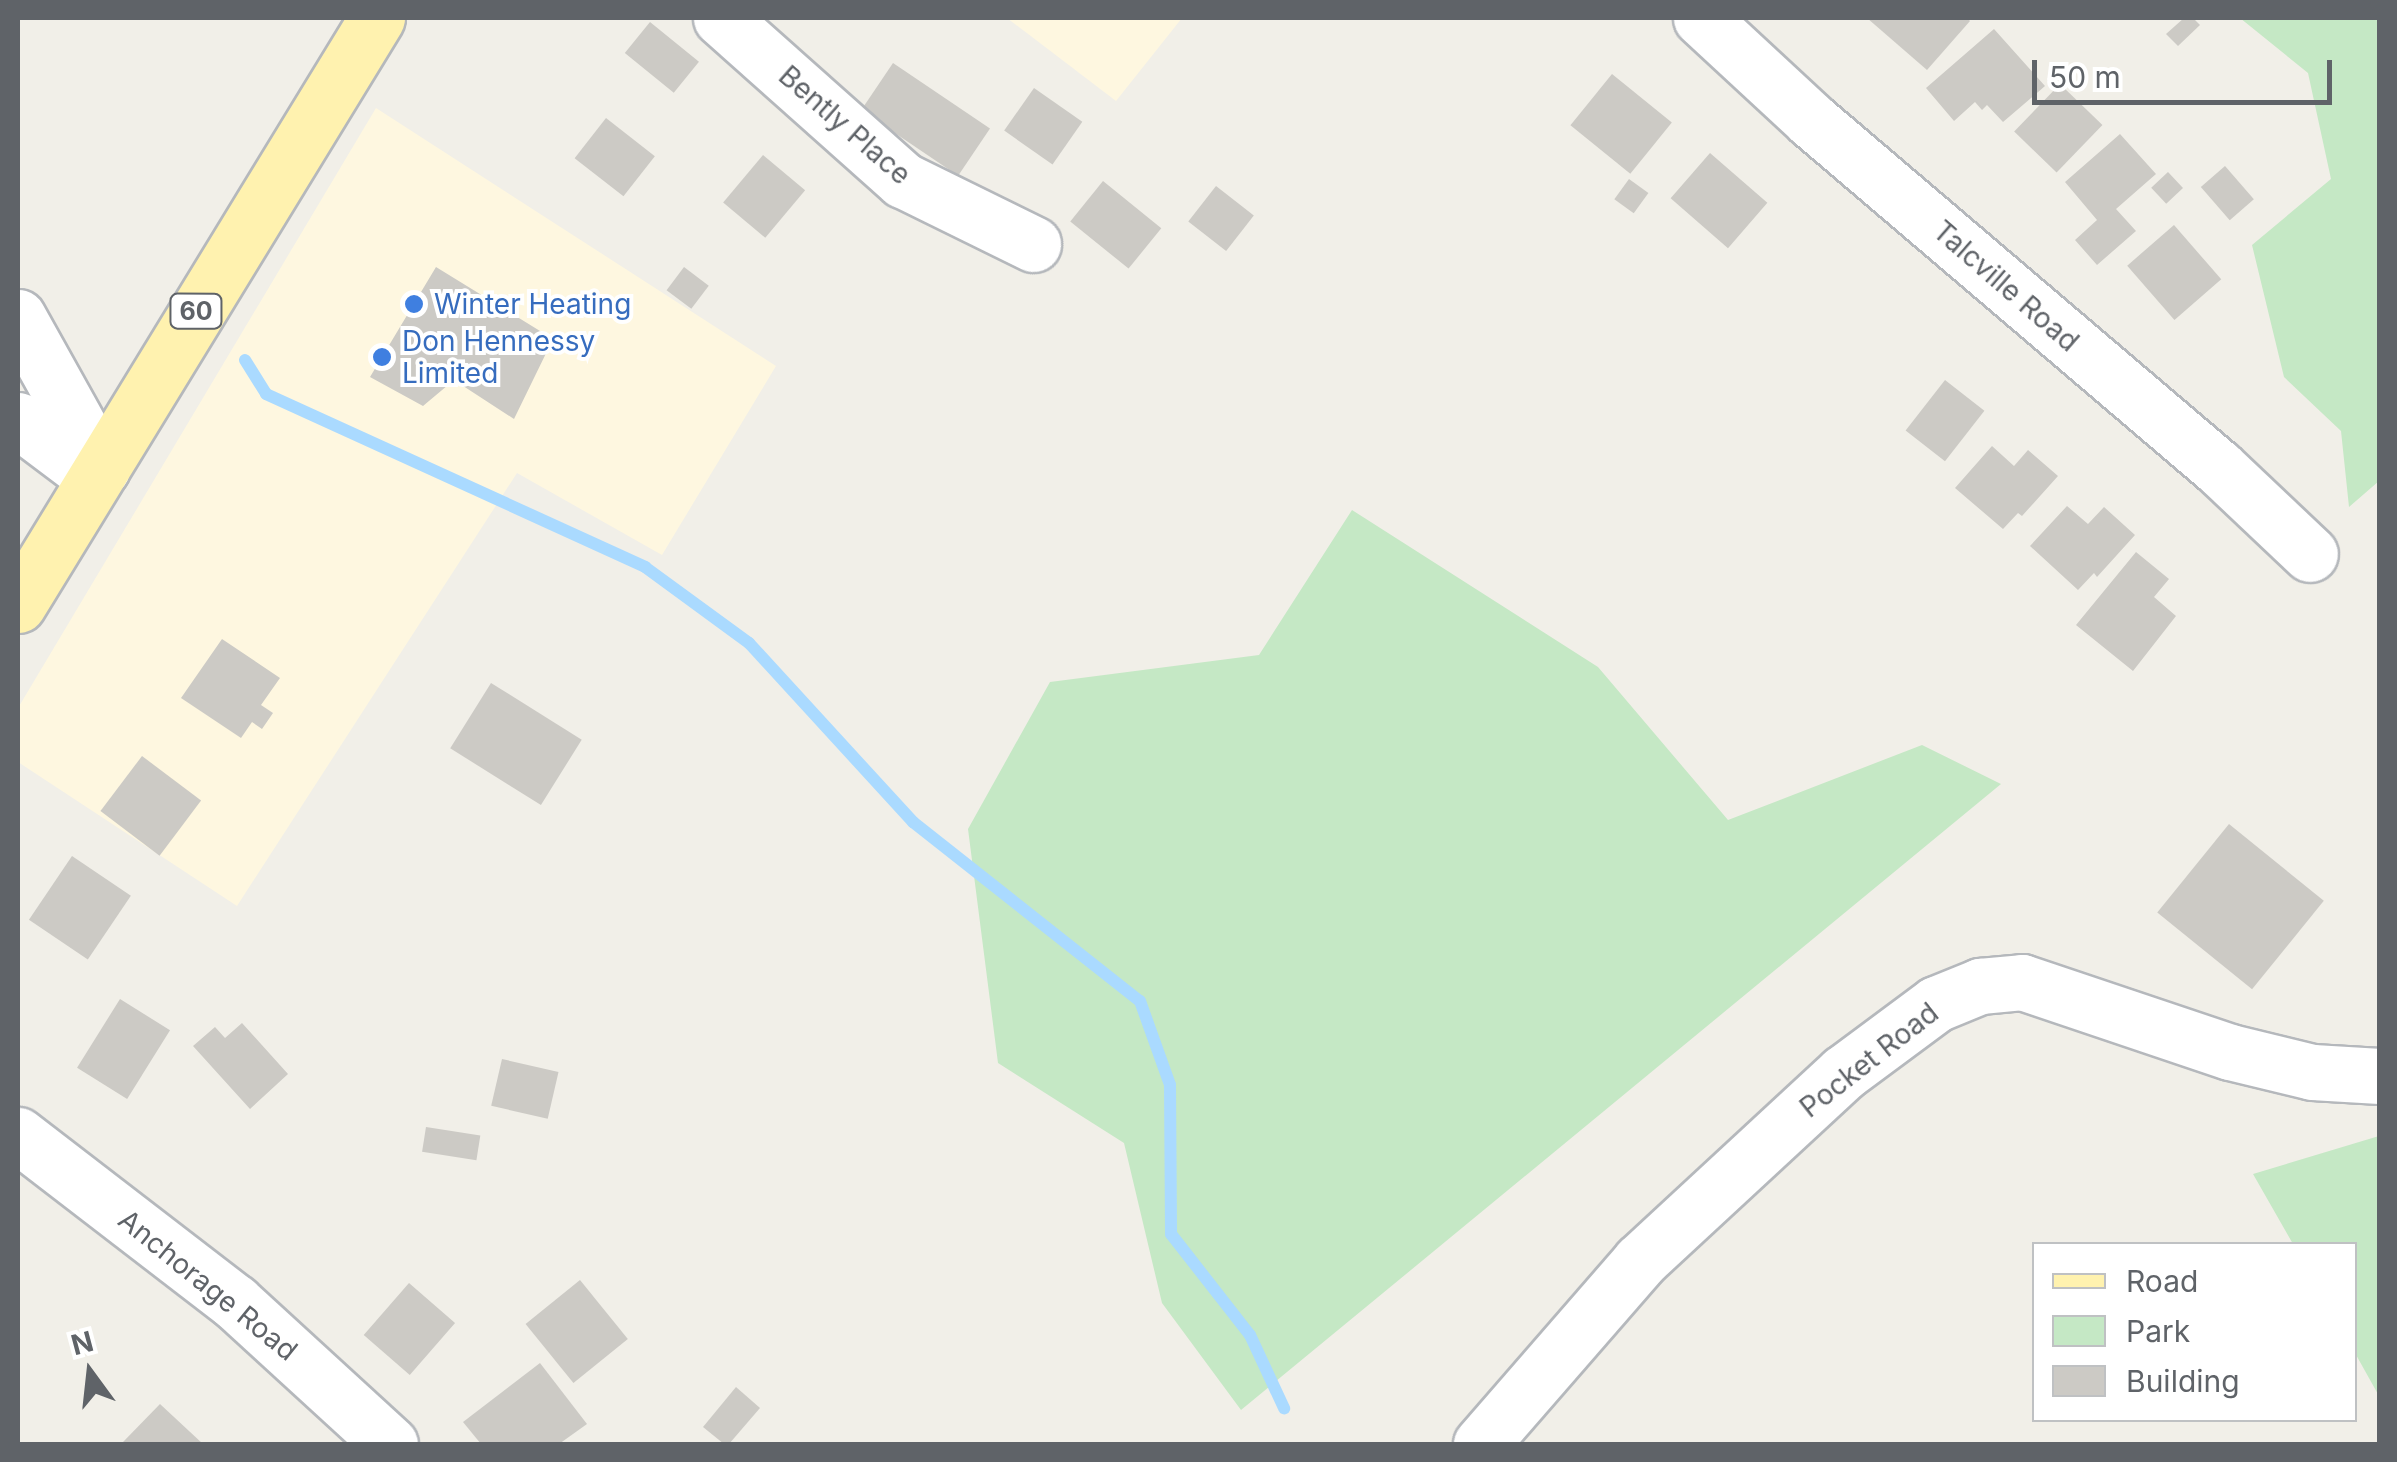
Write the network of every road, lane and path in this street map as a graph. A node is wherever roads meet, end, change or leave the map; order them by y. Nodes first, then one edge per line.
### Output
1 (377, 18) edge
2 (721, 18) edge
3 (1702, 18) edge
4 (1033, 244) dead end
5 (18, 317) edge
6 (18, 420) edge
7 (99, 473) junction
8 (2310, 554) dead end
9 (18, 605) edge
10 (2380, 1076) edge
11 (18, 1134) edge
12 (390, 1444) edge
13 (1482, 1444) edge

1 - 7 main road, 60
2 - 4 street, Bently Place
3 - 8 street, Talcville Road
5 - 7 street
6 - 7 street
7 - 9 main road, 60
10 - 13 street, Pocket Road
11 - 12 street, Anchorage Road

